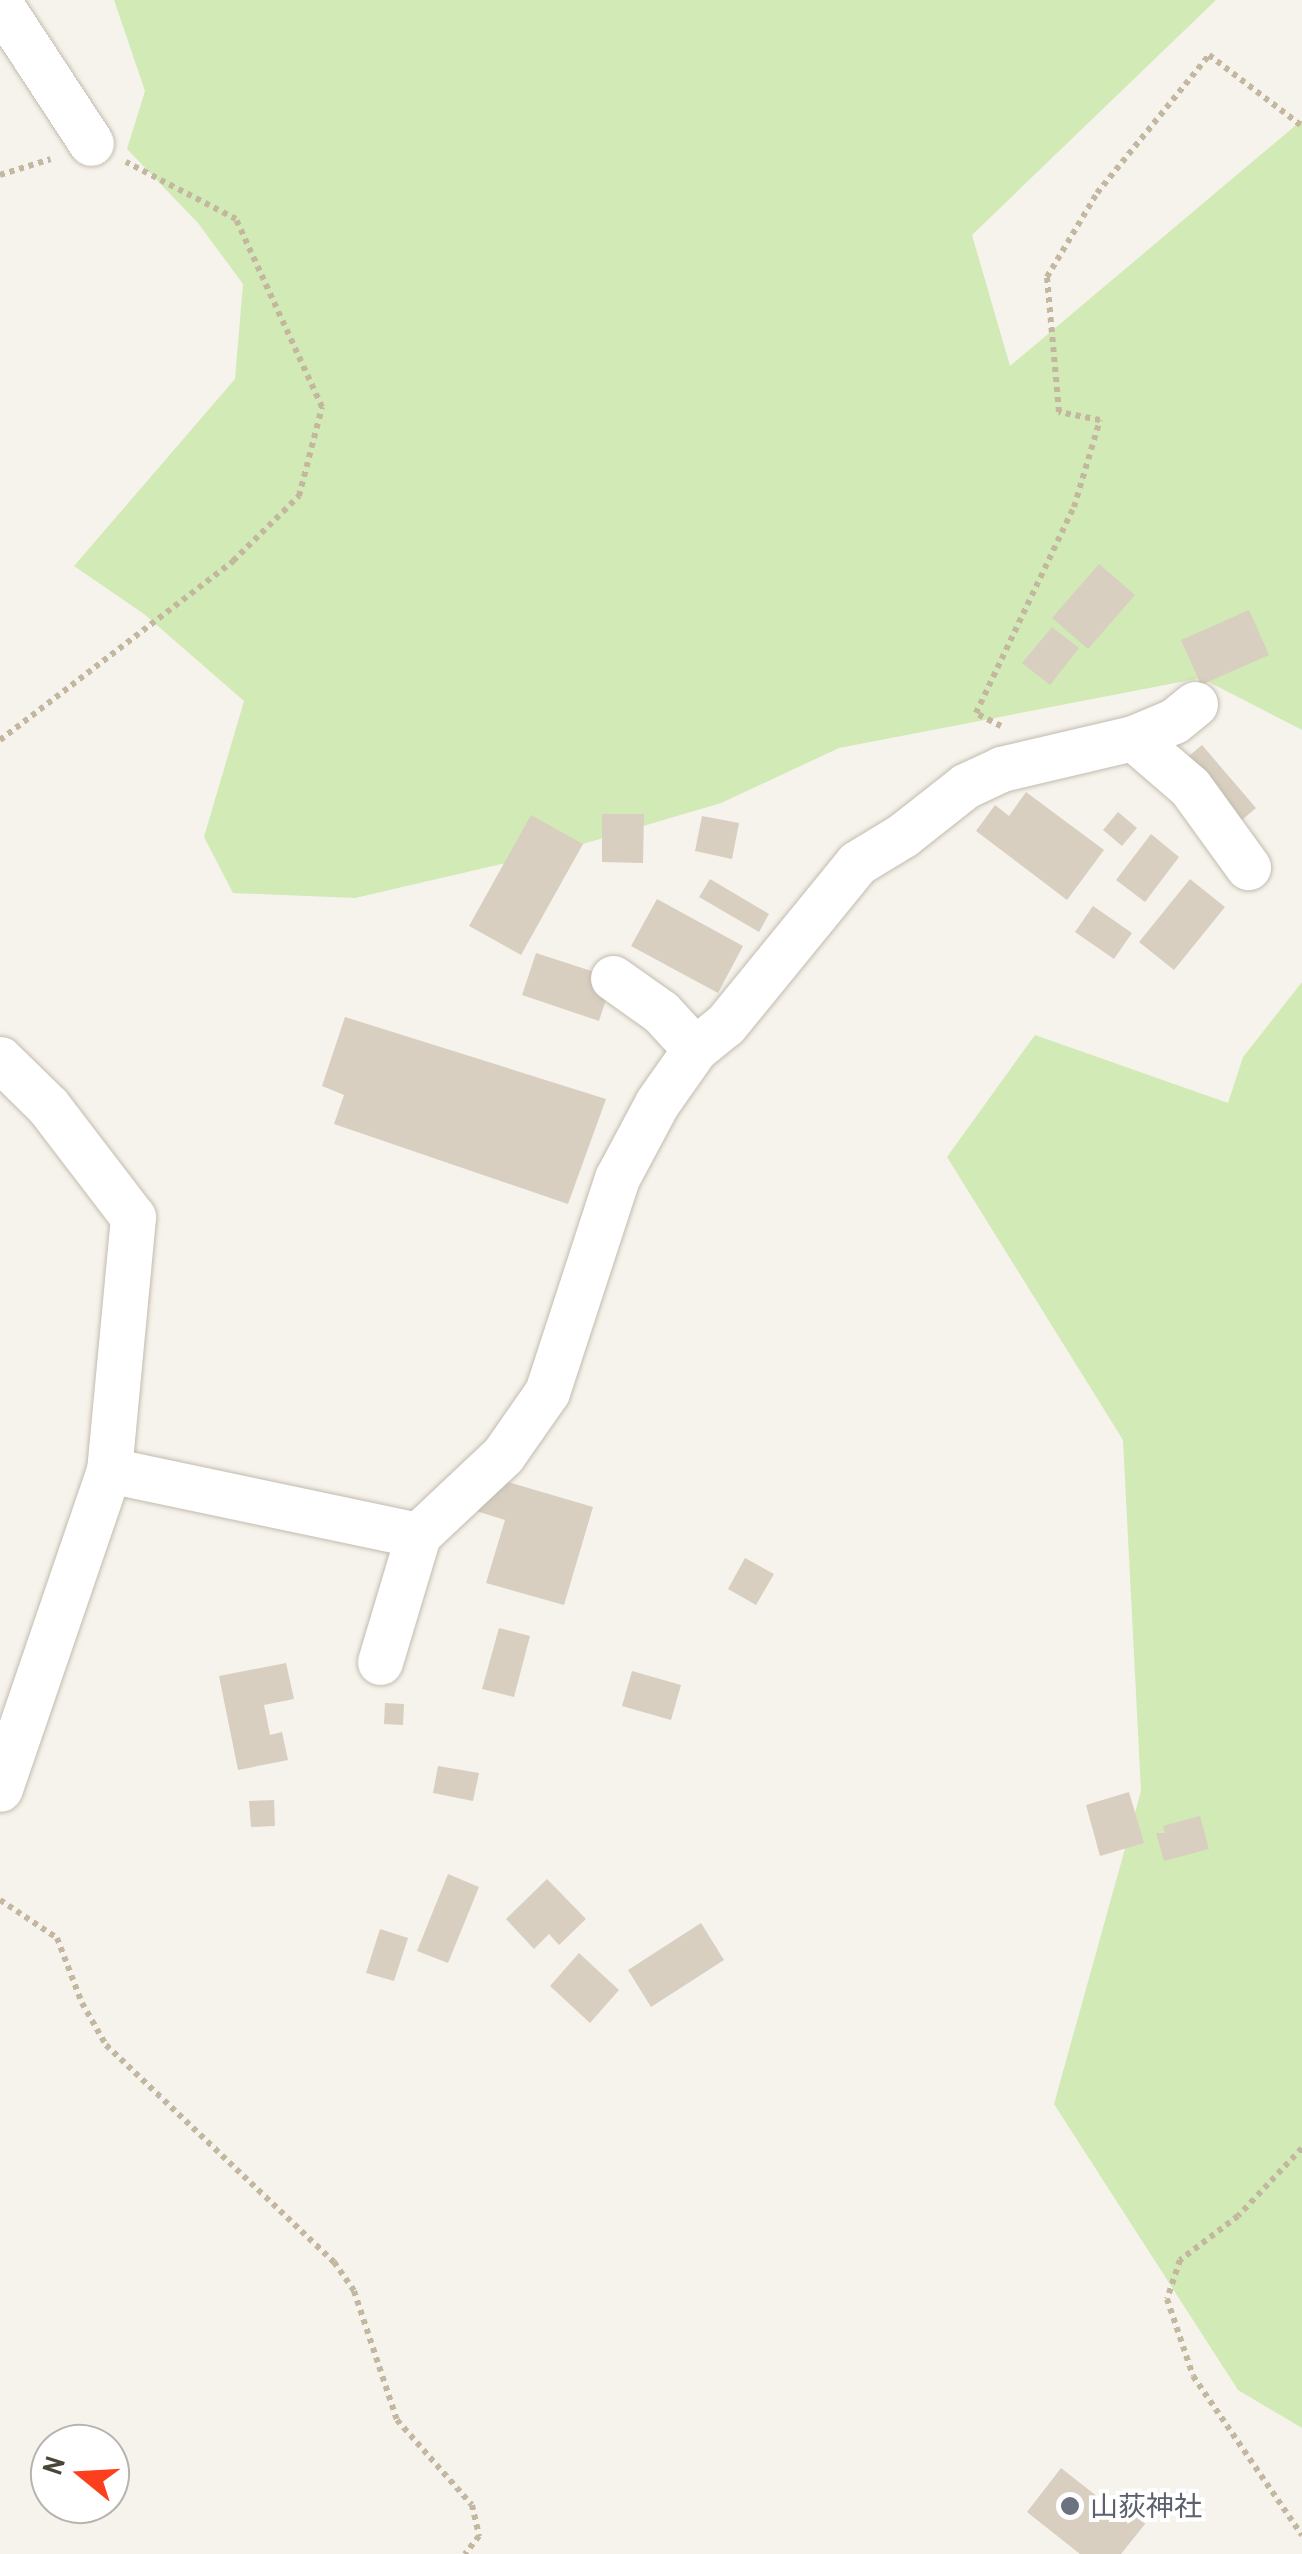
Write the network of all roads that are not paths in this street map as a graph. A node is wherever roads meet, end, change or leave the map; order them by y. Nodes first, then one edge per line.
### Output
1 (0, 4) edge
2 (90, 143) road end
3 (1195, 704) dead end
4 (1132, 738) junction
5 (1248, 868) dead end
6 (613, 978) dead end
7 (695, 1049) junction
8 (0, 1059) edge
9 (109, 1470) junction
10 (418, 1536) junction
11 (380, 1662) dead end
12 (0, 1789) edge

1 - 2 street
3 - 4 street
4 - 5 street
4 - 7 street
6 - 7 street
7 - 10 street
8 - 9 street
9 - 10 street
9 - 12 street
10 - 11 street

